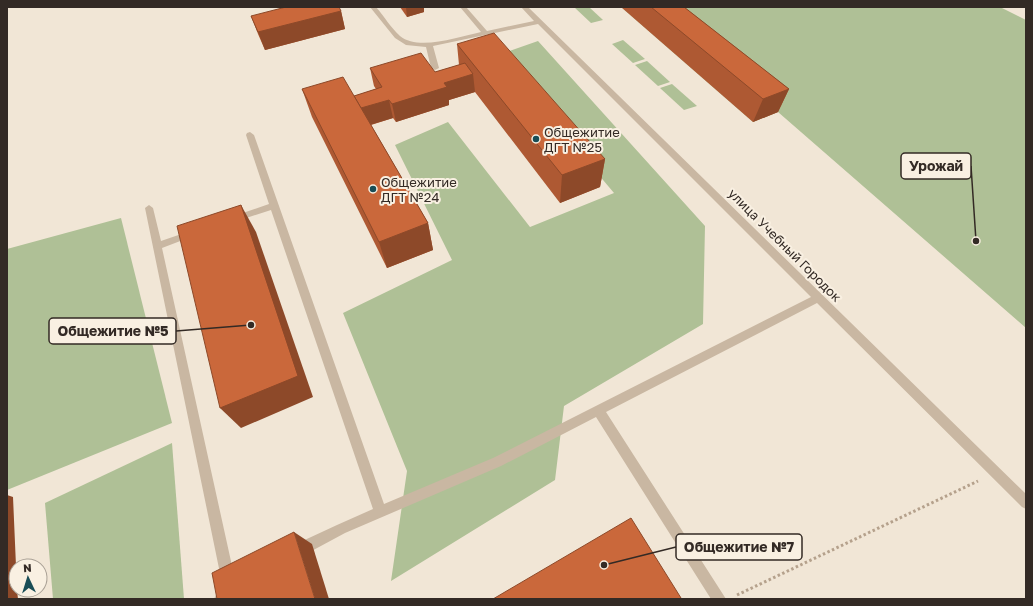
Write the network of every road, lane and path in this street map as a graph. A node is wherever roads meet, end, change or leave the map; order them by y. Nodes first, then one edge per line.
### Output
1 (373, 7) edge
2 (463, 7) edge
3 (524, 7) edge
4 (539, 22) junction
5 (485, 33) junction
6 (429, 45) junction
7 (435, 68) dead end
8 (250, 135) dead end
9 (274, 206) junction
10 (149, 208) dead end
11 (223, 223) edge
12 (201, 231) edge
13 (157, 246) junction
14 (819, 297) junction
15 (598, 410) junction
16 (995, 473) junction
17 (1026, 503) edge
18 (380, 512) junction
19 (292, 554) edge
20 (243, 578) edge
21 (229, 584) junction
22 (221, 599) edge
23 (718, 599) edge
24 (730, 599) edge

1 - 6 street
2 - 5 street
3 - 4 street, улица Учебный Городок
4 - 5 street
4 - 14 street, улица Учебный Городок
5 - 6 street
6 - 7 street
8 - 9 street
9 - 11 street
9 - 18 street
10 - 13 street
12 - 13 street
13 - 21 street
14 - 15 street
14 - 16 street, улица Учебный Городок
15 - 18 street
15 - 23 street
16 - 17 street, улица Учебный Городок
16 - 24 path
18 - 19 street
20 - 21 street
21 - 22 street

